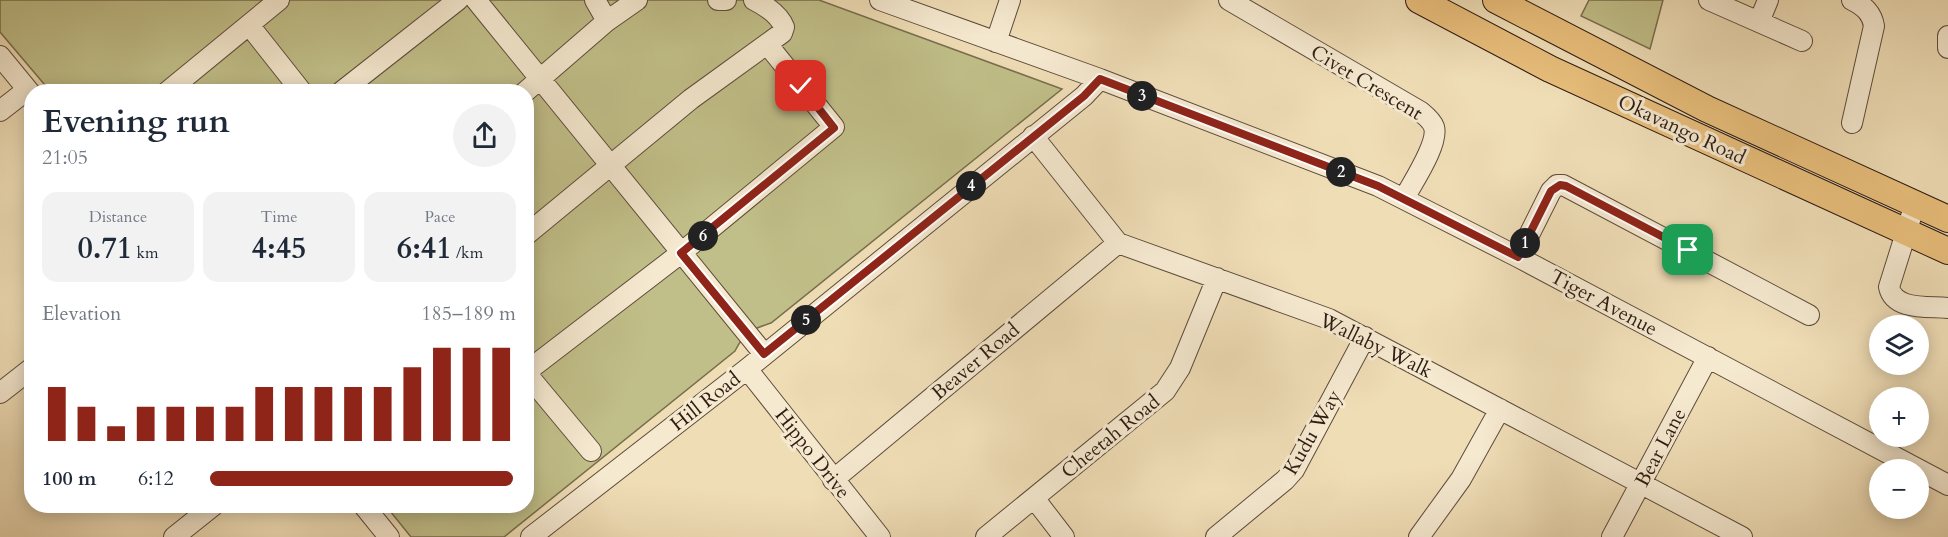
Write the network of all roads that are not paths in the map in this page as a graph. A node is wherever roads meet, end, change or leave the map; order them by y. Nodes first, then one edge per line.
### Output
1 (279, 0) edge
2 (458, 0) edge
3 (476, 0) edge
4 (595, 0) edge
5 (637, 0) edge
6 (718, 0) edge
7 (726, 0) edge
8 (754, 0) edge
9 (880, 0) edge
10 (1010, 0) edge
11 (1229, 0) edge
12 (1419, 0) edge
13 (1496, 0) edge
14 (1708, 0) edge
15 (1768, 0) edge
16 (1852, 0) edge
17 (607, 21) junction
18 (1759, 22) junction
19 (249, 25) junction
20 (1948, 36) edge
21 (1802, 41) dead end
22 (996, 42) junction
23 (767, 44) junction
24 (1948, 48) edge
25 (0, 56) edge
26 (1100, 79) junction
27 (177, 84) edge
28 (296, 84) edge
29 (351, 84) edge
30 (532, 84) edge
31 (534, 85) edge
32 (24, 87) edge
33 (534, 87) edge
34 (24, 96) edge
35 (0, 111) edge
36 (1852, 123) dead end
37 (1033, 136) junction
38 (611, 166) junction
39 (1404, 199) junction
40 (1915, 204) junction
41 (1948, 219) edge
42 (534, 229) edge
43 (1905, 231) junction
44 (1118, 243) junction
45 (1948, 251) edge
46 (681, 253) junction
47 (1518, 257) junction
48 (1217, 278) junction
49 (1948, 308) edge
50 (1809, 315) dead end
51 (1365, 337) junction
52 (764, 354) junction
53 (1707, 357) junction
54 (534, 366) edge
55 (747, 369) junction
56 (24, 374) edge
57 (534, 382) edge
58 (0, 393) edge
59 (1500, 409) junction
60 (591, 451) dead end
61 (833, 480) junction
62 (1642, 483) junction
63 (1948, 485) edge
64 (1034, 498) junction
65 (204, 513) edge
66 (370, 513) edge
67 (174, 537) edge
68 (390, 537) edge
69 (531, 537) edge
70 (880, 537) edge
71 (986, 537) edge
72 (1064, 537) edge
73 (1216, 537) edge
74 (1419, 537) edge
75 (1612, 537) edge
76 (1742, 537) edge

1 - 19 street
2 - 29 street
3 - 30 street
4 - 17 street
5 - 17 street
6 - 7 street
8 - 23 street
9 - 22 street, Tiger Avenue
10 - 22 street
11 - 39 street, Civet Crescent
12 - 43 main road, Okavango Road
13 - 40 main road, Okavango Road
14 - 18 street
15 - 18 street
16 - 36 street
17 - 31 street
18 - 21 street
19 - 27 street
19 - 28 street
20 - 24 street
22 - 26 street, Tiger Avenue
23 - 38 street
23 - 46 street
25 - 32 street
26 - 37 street, Hill Road
26 - 39 street, Tiger Avenue
33 - 38 street
34 - 35 street
37 - 44 street
37 - 52 street, Hill Road
38 - 42 street
38 - 46 street
39 - 47 street, Tiger Avenue
40 - 41 main road, Okavango Road
40 - 43 street
43 - 45 main road, Okavango Road
43 - 49 street
44 - 48 street, Wallaby Walk
44 - 61 street, Beaver Road
46 - 52 street
46 - 54 street
47 - 50 street
47 - 53 street, Tiger Avenue
48 - 51 street, Wallaby Walk
48 - 64 street, Cheetah Road
51 - 59 street, Wallaby Walk
51 - 73 street, Kudu Way
52 - 55 street, Hill Road
53 - 62 street, Bear Lane
53 - 63 street, Tiger Avenue
55 - 61 street, Hippo Drive
55 - 69 street, Hill Road
56 - 58 street
57 - 60 street
59 - 62 street, Wallaby Walk
59 - 74 street
61 - 70 street, Hippo Drive
62 - 75 street, Bear Lane
62 - 76 street, Wallaby Walk
64 - 71 street, Cheetah Road
64 - 72 street
65 - 67 street
66 - 68 street

